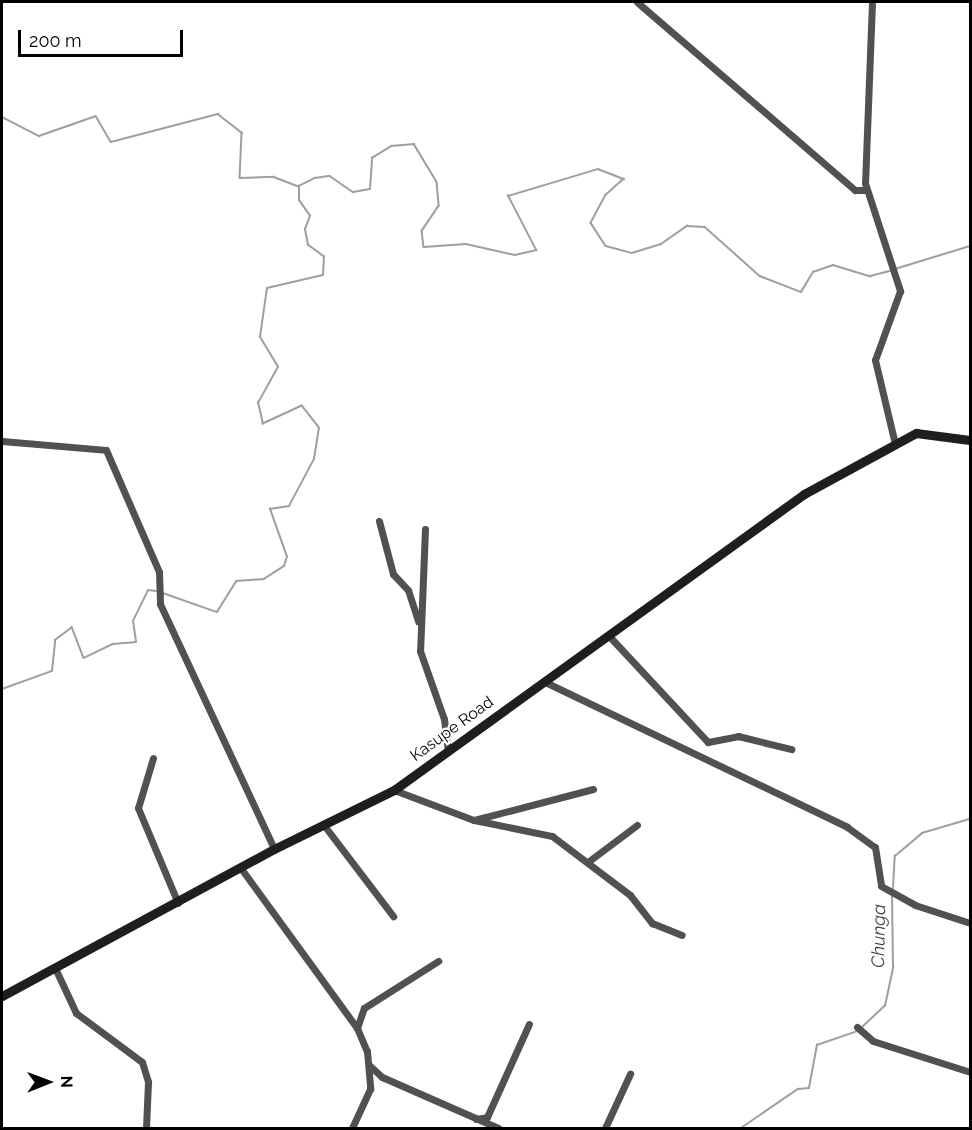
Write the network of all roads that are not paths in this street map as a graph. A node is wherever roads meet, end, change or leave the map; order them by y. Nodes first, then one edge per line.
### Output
1 (637, 2) edge
2 (872, 2) edge
3 (866, 190) junction
4 (970, 440) edge
5 (2, 441) edge
6 (895, 444) junction
7 (380, 520) dead end
8 (425, 529) dead end
9 (420, 633) junction
10 (609, 636) junction
11 (545, 682) junction
12 (791, 749) dead end
13 (448, 750) junction
14 (153, 758) dead end
15 (593, 789) dead end
16 (394, 790) junction
17 (474, 820) junction
18 (323, 824) junction
19 (637, 825) dead end
20 (273, 849) junction
21 (589, 861) junction
22 (240, 867) junction
23 (178, 903) junction
24 (393, 916) dead end
25 (970, 922) edge
26 (682, 935) dead end
27 (438, 961) dead end
28 (55, 968) junction
29 (2, 996) edge
30 (529, 1024) dead end
31 (357, 1028) junction
32 (860, 1029) dead end
33 (369, 1065) junction
34 (970, 1071) edge
35 (630, 1074) dead end
36 (474, 1119) junction
37 (146, 1128) edge
38 (352, 1128) edge
39 (498, 1128) edge
40 (605, 1128) edge

1 - 3 street
2 - 3 street
3 - 6 street
4 - 6 street, Kasupe Road
5 - 20 street
6 - 10 street, Kasupe Road
7 - 9 street
8 - 9 street
9 - 13 street
10 - 11 street, Kasupe Road
10 - 12 street
11 - 13 street, Kasupe Road
11 - 25 street
13 - 16 street, Kasupe Road
14 - 23 street
15 - 17 street
16 - 17 street
16 - 18 street, Kasupe Road
17 - 21 street
18 - 20 street, Kasupe Road
18 - 24 street
19 - 21 street
20 - 22 street, Kasupe Road
21 - 26 street
22 - 23 street, Kasupe Road
22 - 31 street
23 - 28 street, Kasupe Road
27 - 31 street
28 - 29 street, Kasupe Road
28 - 37 street
30 - 36 street
31 - 33 street
32 - 34 street
33 - 36 street
33 - 38 street
35 - 40 street
36 - 39 street

